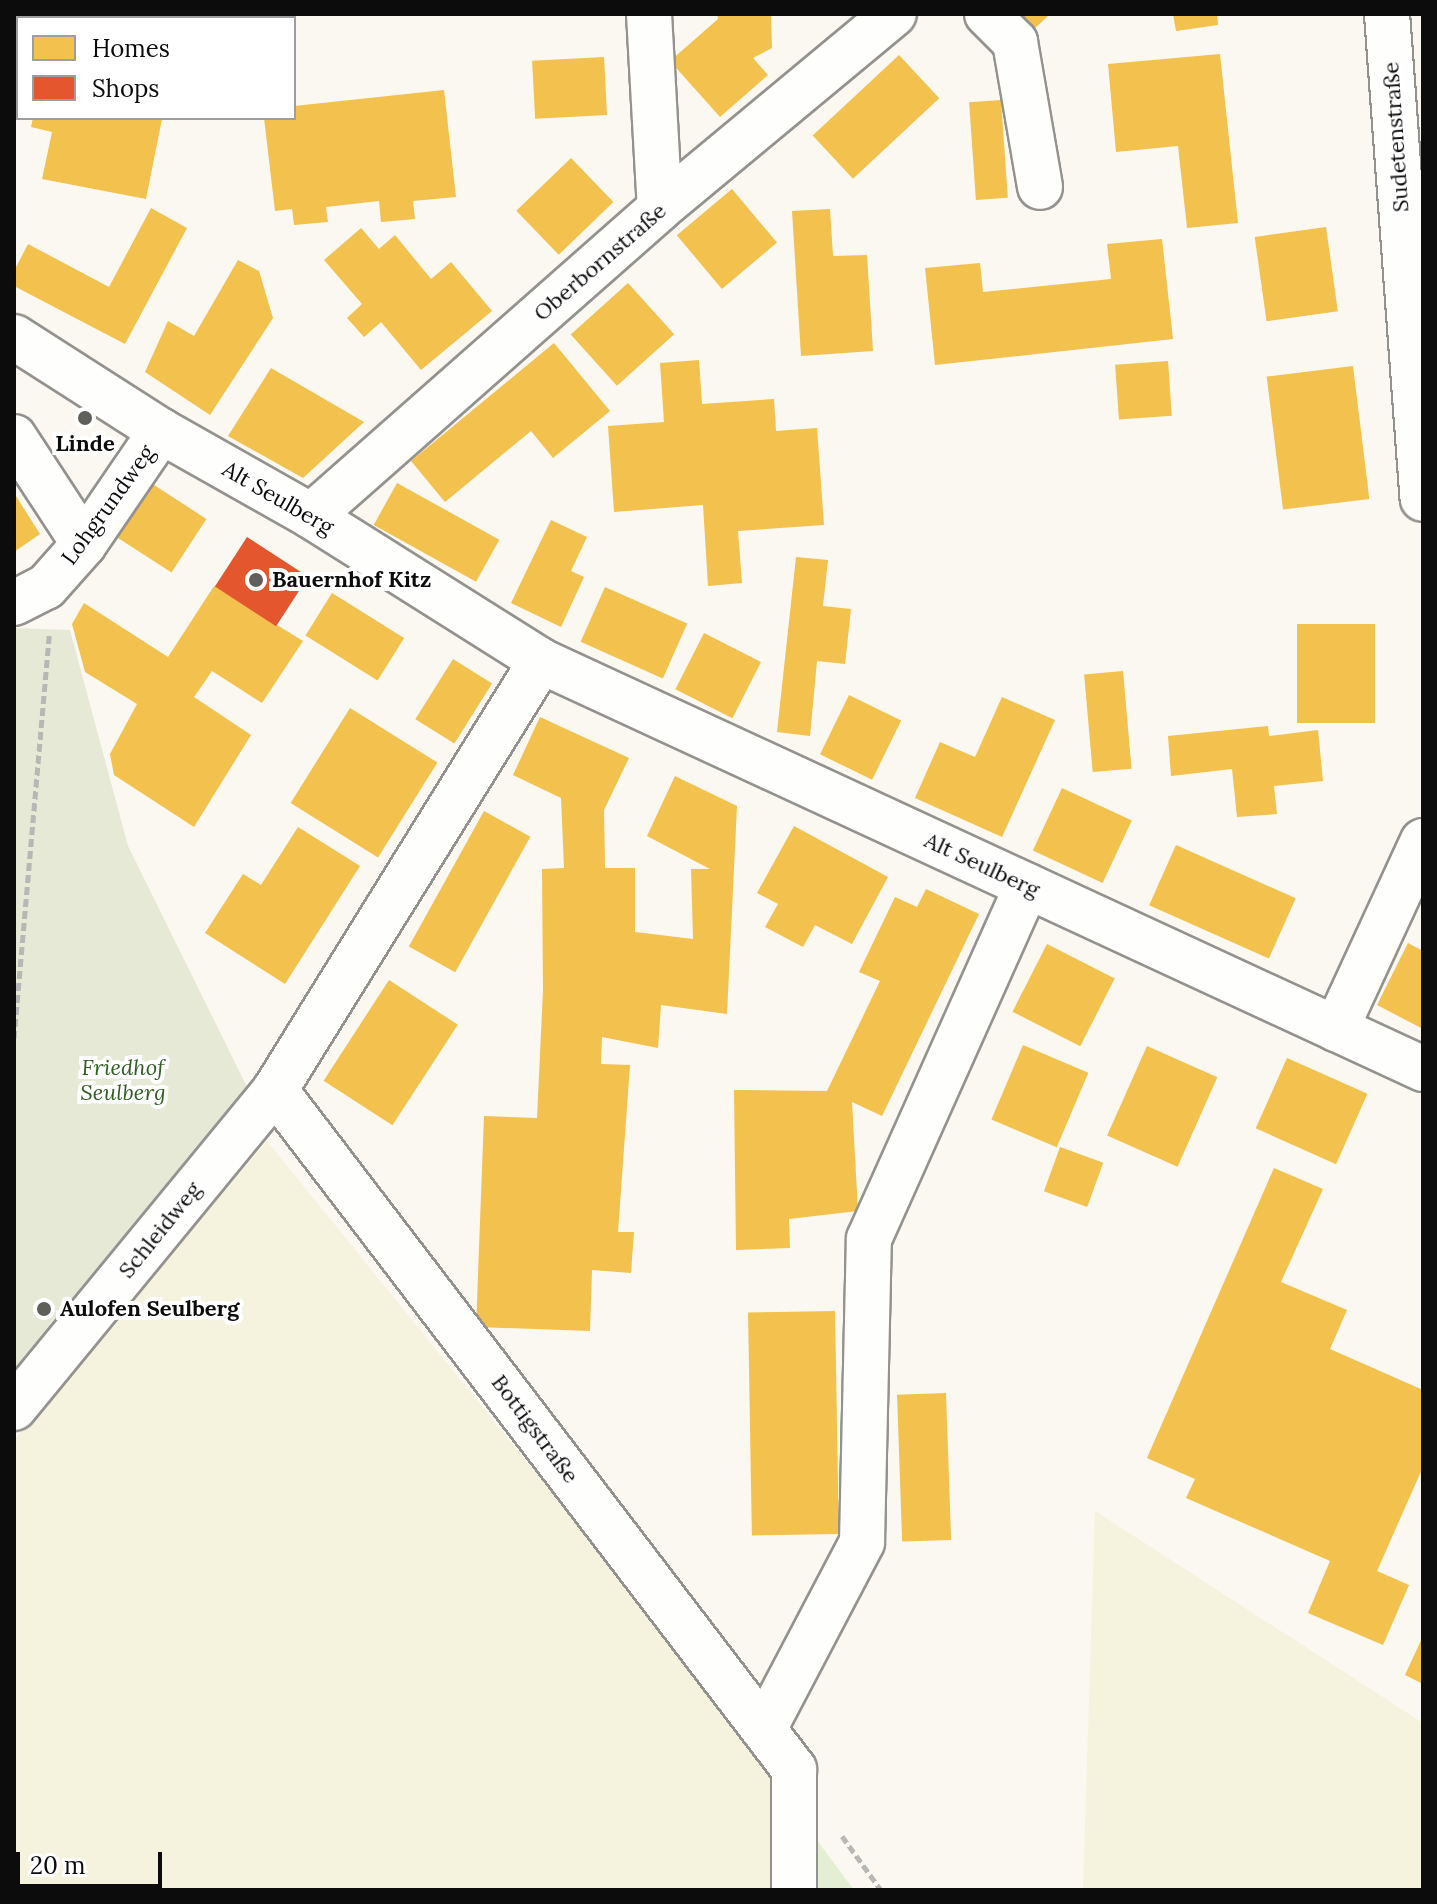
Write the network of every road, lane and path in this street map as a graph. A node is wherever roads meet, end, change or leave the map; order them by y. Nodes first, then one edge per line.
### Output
1 (649, 14) edge
2 (894, 14) edge
3 (987, 14) edge
4 (1387, 14) edge
5 (1040, 187) dead end
6 (660, 208) junction
7 (1417, 332) edge
8 (14, 337) edge
9 (161, 431) junction
10 (14, 437) edge
11 (1423, 499) edge
12 (311, 516) junction
13 (84, 544) junction
14 (30, 595) edge
15 (541, 661) junction
16 (1423, 841) edge
17 (1027, 886) junction
18 (1336, 1029) junction
19 (14, 1038) edge
20 (1423, 1069) edge
21 (275, 1090) junction
22 (14, 1408) edge
23 (764, 1729) junction
24 (794, 1890) edge

1 - 6 street
2 - 6 street, Oberbornstraße
3 - 5 street
4 - 7 street, Sudetenstraße
6 - 12 street, Oberbornstraße
7 - 11 street, Sudetenstraße
8 - 9 street, Alt Seulberg
9 - 12 street, Alt Seulberg
9 - 13 street, Lohgrundweg
10 - 13 street
12 - 15 street, Alt Seulberg
13 - 14 street, Lohgrundweg
14 - 19 path
15 - 17 street, Alt Seulberg
15 - 21 street
16 - 18 street
17 - 18 street, Alt Seulberg
17 - 23 street
18 - 20 street, Alt Seulberg
21 - 22 street, Schleidweg
21 - 23 street, Bottigstraße
23 - 24 street, Bottigstraße

